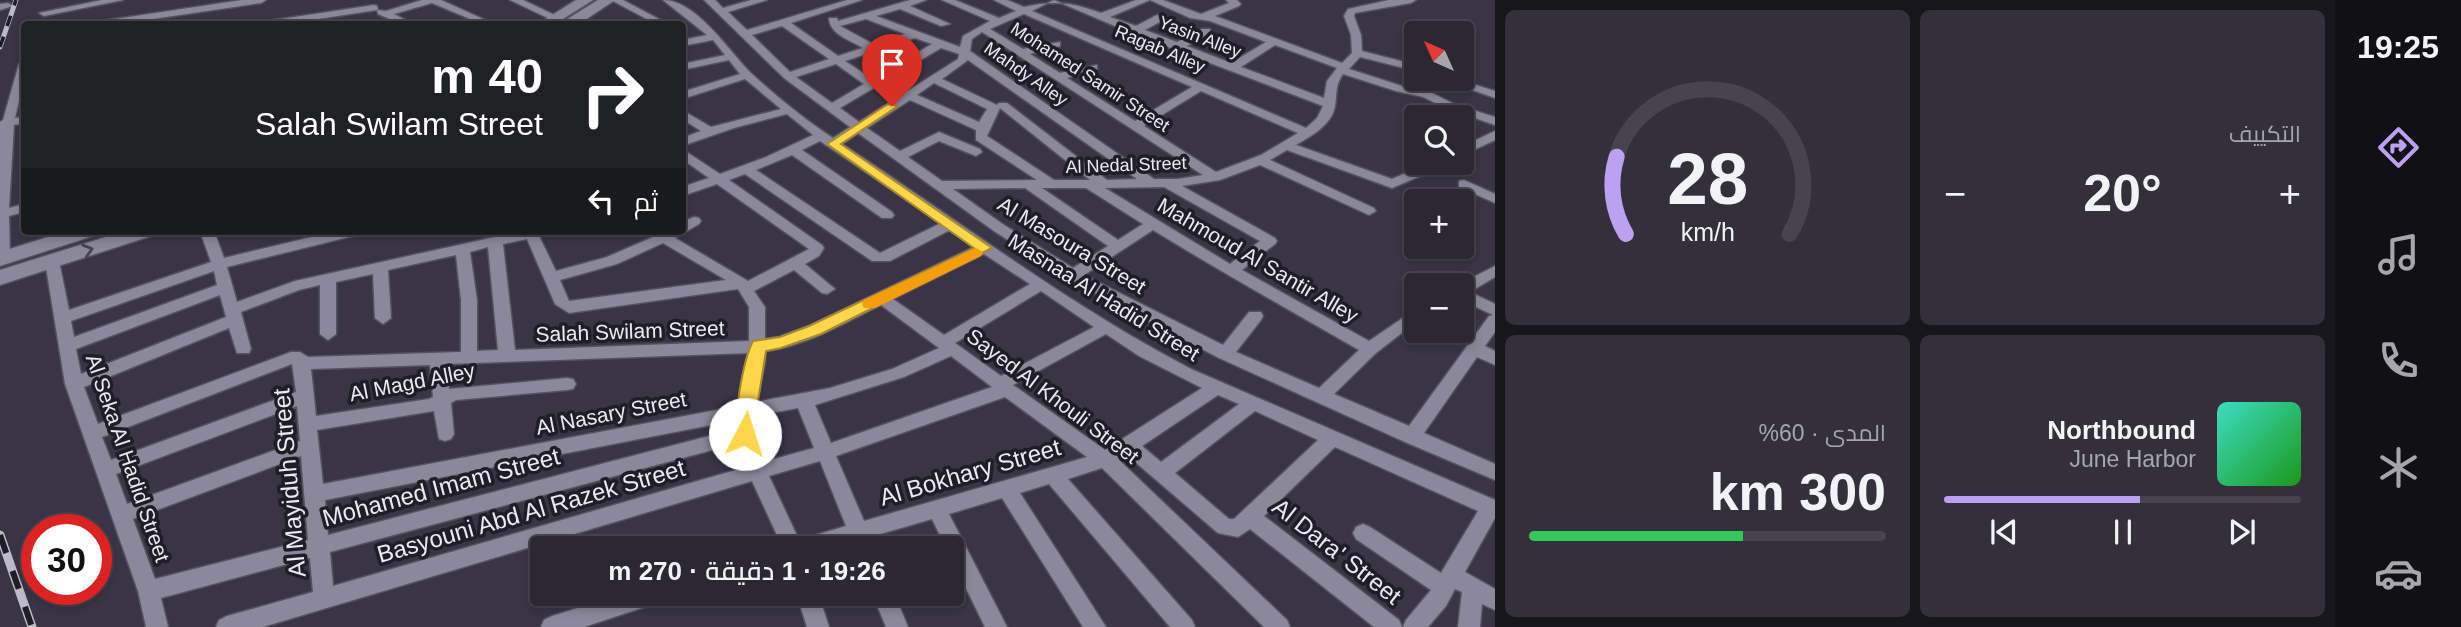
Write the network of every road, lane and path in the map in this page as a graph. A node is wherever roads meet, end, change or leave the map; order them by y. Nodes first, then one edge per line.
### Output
1 (47, 0) edge
2 (118, 0) edge
3 (261, 0) edge
4 (432, 0) edge
5 (515, 0) edge
6 (586, 0) edge
7 (608, 0) edge
8 (615, 0) edge
9 (668, 0) edge
10 (709, 0) edge
11 (762, 0) edge
12 (857, 0) edge
13 (921, 0) edge
14 (947, 0) edge
15 (999, 0) edge
16 (1058, 0) edge
17 (1145, 0) edge
18 (1155, 0) edge
19 (1231, 0) edge
20 (1411, 0) edge
21 (1043, 1) edge
22 (371, 4) edge
23 (901, 6) junction
24 (722, 11) junction
25 (1023, 11) junction
26 (819, 12) junction
27 (44, 13) junction
28 (385, 14) junction
29 (867, 16) junction
30 (1100, 17) junction
31 (1161, 17) dead end
32 (1199, 18) junction
33 (41, 21) edge
34 (122, 21) edge
35 (283, 21) edge
36 (401, 21) edge
37 (482, 21) edge
38 (564, 21) edge
39 (567, 21) edge
40 (568, 21) edge
41 (657, 21) edge
42 (998, 21) junction
43 (784, 23) junction
44 (945, 24) dead end
45 (834, 25) junction
46 (982, 28) junction
47 (1135, 31) junction
48 (1206, 31) dead end
49 (746, 34) junction
50 (915, 34) junction
51 (715, 36) junction
52 (1274, 41) junction
53 (686, 42) edge
54 (941, 43) junction
55 (1056, 44) dead end
56 (1177, 47) junction
57 (872, 48) junction
58 (965, 53) junction
59 (1021, 53) junction
60 (1357, 53) junction
61 (733, 56) junction
62 (837, 60) junction
63 (686, 65) edge
64 (1404, 65) edge
65 (1093, 67) dead end
66 (1231, 68) junction
67 (1342, 68) junction
68 (747, 75) junction
69 (788, 76) junction
70 (1058, 77) junction
71 (934, 79) junction
72 (872, 84) junction
73 (1202, 86) junction
74 (1474, 88) edge
75 (18, 93) edge
76 (686, 95) edge
77 (909, 95) junction
78 (1495, 95) edge
79 (1003, 105) dead end
80 (1329, 105) junction
81 (832, 108) junction
82 (790, 110) junction
83 (686, 116) edge
84 (21, 120) edge
85 (1495, 121) edge
86 (5, 123) junction
87 (1135, 126) junction
88 (858, 128) junction
89 (982, 128) junction
90 (710, 132) junction
91 (1307, 133) junction
92 (1495, 135) edge
93 (827, 140) junction
94 (686, 141) edge
95 (1287, 146) junction
96 (1474, 146) edge
97 (793, 150) junction
98 (976, 152) dead end
99 (686, 156) edge
100 (899, 157) junction
101 (1262, 161) junction
102 (746, 169) junction
103 (1412, 175) edge
104 (1215, 177) junction
105 (720, 180) junction
106 (1096, 184) junction
107 (1152, 184) junction
108 (1168, 184) junction
109 (1464, 184) dead end
110 (1029, 185) junction
111 (1053, 185) junction
112 (941, 186) junction
113 (686, 191) edge
114 (1495, 199) edge
115 (21, 209) edge
116 (1369, 211) dead end
117 (1, 214) edge
118 (887, 215) dead end
119 (950, 224) junction
120 (1153, 224) junction
121 (79, 235) edge
122 (134, 235) edge
123 (208, 235) edge
124 (339, 235) edge
125 (524, 235) edge
126 (537, 235) edge
127 (661, 235) edge
128 (668, 235) edge
129 (495, 242) junction
130 (1118, 246) junction
131 (985, 248) junction
132 (462, 249) junction
133 (52, 261) junction
134 (795, 263) junction
135 (219, 264) junction
136 (1, 265) edge
137 (380, 267) junction
138 (1230, 271) junction
139 (1494, 272) edge
140 (1073, 275) junction
141 (551, 277) junction
142 (327, 279) junction
143 (1041, 284) junction
144 (1474, 284) edge
145 (745, 286) junction
146 (225, 288) junction
147 (827, 289) dead end
148 (882, 298) junction
149 (1474, 299) edge
150 (1495, 310) edge
151 (232, 315) junction
152 (1255, 316) dead end
153 (62, 318) junction
154 (383, 318) dead end
155 (1495, 320) edge
156 (1404, 323) edge
157 (1107, 327) junction
158 (328, 334) dead end
159 (66, 346) junction
160 (759, 346) junction
161 (948, 346) junction
162 (1370, 348) junction
163 (1475, 348) junction
164 (243, 349) dead end
165 (1225, 354) junction
166 (507, 356) junction
167 (469, 358) junction
168 (438, 359) junction
169 (1495, 359) edge
170 (302, 363) junction
171 (74, 384) junction
172 (567, 384) dead end
173 (1004, 386) junction
174 (1217, 387) junction
175 (306, 396) junction
176 (1322, 396) junction
177 (442, 399) junction
178 (804, 400) junction
179 (1253, 403) junction
180 (746, 409) junction
181 (308, 424) junction
182 (93, 433) junction
183 (445, 434) dead end
184 (745, 434) junction
185 (1411, 437) junction
186 (1332, 439) junction
187 (310, 445) junction
188 (1128, 445) junction
189 (825, 452) junction
190 (1105, 460) junction
191 (106, 470) junction
192 (757, 472) junction
193 (1495, 472) edge
194 (1161, 473) junction
195 (1053, 475) junction
196 (1007, 488) junction
197 (315, 494) junction
198 (1493, 508) edge
199 (936, 509) junction
200 (122, 514) junction
201 (1250, 517) junction
202 (1363, 533) dead end
203 (787, 536) edge
204 (859, 536) edge
205 (871, 536) edge
206 (320, 546) junction
207 (1448, 581) junction
208 (1474, 589) junction
209 (149, 590) junction
210 (324, 598) junction
211 (1495, 600) edge
212 (617, 606) edge
213 (811, 606) edge
214 (888, 606) edge
215 (157, 627) edge
216 (227, 627) edge
217 (552, 627) edge
218 (818, 627) edge
219 (897, 627) edge
220 (996, 627) edge
221 (1096, 627) edge
222 (1184, 627) edge
223 (1279, 627) edge
224 (1391, 627) edge
225 (1414, 627) edge
226 (1469, 627) edge

1 - 27 street
2 - 27 street
3 - 34 street
4 - 28 street
4 - 37 street
5 - 38 street
6 - 39 main road
7 - 40 main road
8 - 41 street
9 - 51 street, Masnaa Al Hadid Street
10 - 24 street, Al Masoura Street
11 - 24 street
12 - 26 street
13 - 23 street
14 - 42 street
15 - 25 street, Ragab Alley
16 - 30 street, Yasin Alley
17 - 30 street
18 - 32 street
19 - 32 street
20 - 60 street
21 - 25 street
22 - 28 street
22 - 35 street
23 - 29 street
23 - 44 street
24 - 49 street, Al Masoura Street
25 - 42 street
25 - 73 street, Ragab Alley
26 - 43 street
26 - 45 street
27 - 33 street
28 - 36 street
29 - 45 street
29 - 50 street, Mahdy Alley
30 - 47 street, Yasin Alley
31 - 47 street
32 - 52 street
42 - 46 street
43 - 49 street
43 - 62 street
45 - 57 street
46 - 58 street
46 - 59 street, Mohamed Samir Street
47 - 56 street, Yasin Alley
48 - 56 street
49 - 69 street, Al Masoura Street
50 - 54 street, Mahdy Alley
50 - 57 street
51 - 53 street
51 - 61 street, Masnaa Al Hadid Street
52 - 66 street
52 - 67 street
54 - 58 street, Mahdy Alley
54 - 72 street
55 - 59 street
56 - 66 street, Yasin Alley
57 - 62 street
58 - 71 street
58 - 107 street, Mahdy Alley
59 - 70 street, Mohamed Samir Street
60 - 64 street
60 - 67 street, Al Nedal Street
61 - 63 street
61 - 68 street, Masnaa Al Hadid Street
62 - 69 street
62 - 72 street
65 - 70 street
66 - 80 street, Yasin Alley
67 - 80 street, Al Nedal Street
67 - 85 street
68 - 76 street
68 - 82 street, Masnaa Al Hadid Street
69 - 81 street, Al Masoura Street
70 - 87 street, Mohamed Samir Street
71 - 77 street
71 - 89 street
72 - 81 street
73 - 87 street
73 - 91 street, Ragab Alley
74 - 78 street
75 - 86 street
77 - 88 street
77 - 89 street
79 - 106 street, Mahmoud Al Santir Alley
80 - 91 street, Al Nedal Street
81 - 88 street, Al Masoura Street
82 - 90 street
82 - 93 street, Masnaa Al Hadid Street
83 - 90 street
84 - 86 street
86 - 117 street
87 - 104 street, Mohamed Samir Street
88 - 93 street
88 - 100 street, Al Masoura Street
89 - 111 street
90 - 94 street
91 - 95 street, Al Nedal Street
92 - 96 street
93 - 97 street
93 - 119 street, Masnaa Al Hadid Street
95 - 101 street, Al Nedal Street
95 - 103 street
97 - 102 street
97 - 118 street
98 - 100 street
99 - 105 street
100 - 112 street, Al Masoura Street
101 - 104 street, Al Nedal Street
101 - 116 street
102 - 105 street
102 - 119 street
104 - 108 street, Al Nedal Street
105 - 113 street
105 - 134 street
106 - 107 street, Al Nedal Street
106 - 111 street, Al Nedal Street
106 - 120 street, Mahmoud Al Santir Alley
107 - 108 street, Al Nedal Street
108 - 138 street
109 - 114 street
110 - 111 street, Al Nedal Street
110 - 112 street, Al Nedal Street
110 - 130 street
112 - 140 street, Al Masoura Street
115 - 117 street
117 - 136 street
119 - 131 street, Masnaa Al Hadid Street
120 - 130 street
120 - 138 street, Mahmoud Al Santir Alley
121 - 136 main road
133 -> 122 main road
123 - 135 street
124 - 135 street
125 - 129 street
126 - 141 street
127 - 141 street
128 - 145 street
129 - 132 street
129 - 166 street, Salah Swilam Street
130 - 140 street
131 - 143 street, Masnaa Al Hadid Street
131 - 148 street, Salah Swilam Street
132 - 137 street
132 - 167 street
133 - 136 main road
133 - 153 street, Al Seka Al Hadid Street
134 - 145 street
134 - 147 street
135 - 146 street
135 - 153 street
137 - 142 street
137 - 154 street
138 - 162 street, Mahmoud Al Santir Alley
139 - 144 street
140 - 165 street, Al Masoura Street
141 - 145 street
142 - 151 street
142 - 158 street
143 - 157 street, Masnaa Al Hadid Street
143 - 161 street, Al Nasary Street
145 - 160 street
146 - 151 street
146 - 159 street
148 - 160 street, Salah Swilam Street
148 - 161 street, Sayed Al Khouli Street
149 - 150 street
151 - 164 street
151 - 171 street
152 - 165 street
153 - 159 street, Al Seka Al Hadid Street
155 - 163 street
156 - 162 street
157 - 173 street, Basyouni Abd Al Razek Street
157 - 174 street, Masnaa Al Hadid Street
159 - 171 street, Al Seka Al Hadid Street
160 - 166 street, Salah Swilam Street
160 - 180 street
161 - 173 street, Sayed Al Khouli Street
161 - 178 street, Al Nasary Street
162 - 176 street
163 - 169 street
163 - 185 street
165 - 176 street, Al Masoura Street
166 - 167 street, Salah Swilam Street
167 - 168 street, Salah Swilam Street
168 - 170 street, Salah Swilam Street
168 - 177 street
170 - 175 street, Al Mayiduh Street
170 - 182 street, Salah Swilam Street
171 - 182 street, Al Seka Al Hadid Street
172 - 177 street, Al Magd Alley
173 - 189 street, Basyouni Abd Al Razek Street
173 - 190 street, Sayed Al Khouli Street
174 - 179 street, Masnaa Al Hadid Street
174 - 188 street, Al Bokhary Street
175 - 181 street, Al Mayiduh Street
175 - 191 street
176 - 185 street, Al Masoura Street
177 - 181 street, Al Magd Alley
177 - 183 street
178 - 180 street, Al Nasary Street
178 - 189 street
179 - 186 street, Masnaa Al Hadid Street
179 - 194 street
180 - 184 street
180 - 197 street, Al Nasary Street
181 - 187 street, Al Mayiduh Street
182 - 191 street, Al Seka Al Hadid Street
184 - 192 street
184 - 206 street, Mohamed Imam Street
185 - 193 street, Al Masoura Street
186 - 198 street, Masnaa Al Hadid Street
186 - 201 street
187 - 197 street, Al Mayiduh Street
187 - 200 street
188 - 190 street, Al Bokhary Street
188 - 194 street
189 - 192 street, Basyouni Abd Al Razek Street
189 - 204 street
190 - 195 street, Al Bokhary Street
190 - 223 street, Sayed Al Khouli Street
191 - 200 street, Al Seka Al Hadid Street
192 - 203 street
192 - 210 street, Basyouni Abd Al Razek Street
194 - 201 street
195 - 196 street, Al Bokhary Street
195 - 222 street
196 - 199 street, Al Bokhary Street
196 - 221 street
197 - 206 street, Al Mayiduh Street
198 - 207 street
199 - 205 street, Al Bokhary Street
199 - 220 street
200 - 209 street, Al Seka Al Hadid Street
201 - 224 street, Al Dara' Street
202 - 207 street
206 - 209 street, Mohamed Imam Street
206 - 210 street, Al Mayiduh Street
207 - 208 street
207 - 225 street
208 - 211 street
208 - 226 street
209 - 215 street, Al Seka Al Hadid Street
210 - 216 street, Basyouni Abd Al Razek Street
212 - 217 street
213 - 218 street
214 - 219 street

